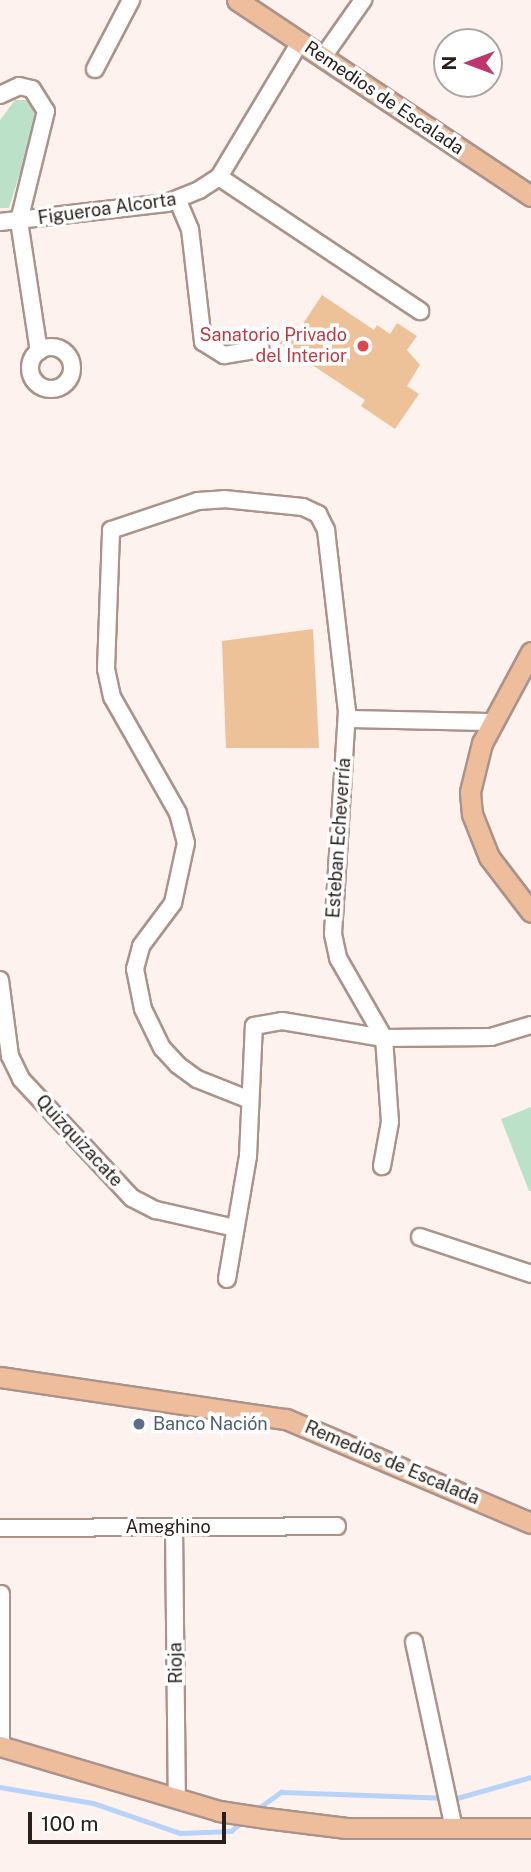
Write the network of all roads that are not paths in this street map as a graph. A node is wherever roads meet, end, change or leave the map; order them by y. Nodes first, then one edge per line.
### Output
1 (131, 0) edge
2 (237, 0) edge
3 (363, 0) edge
4 (300, 42) junction
5 (323, 57) junction
6 (95, 69) dead end
7 (0, 95) edge
8 (219, 177) junction
9 (531, 196) edge
10 (178, 201) junction
11 (19, 221) junction
12 (0, 222) edge
13 (420, 311) dead end
14 (261, 349) dead end
15 (39, 351) dead end
16 (531, 652) edge
17 (347, 719) junction
18 (491, 722) junction
19 (531, 912) edge
20 (0, 981) edge
21 (531, 1025) edge
22 (384, 1038) junction
23 (250, 1100) junction
24 (382, 1166) dead end
25 (235, 1228) junction
26 (420, 1237) dead end
27 (531, 1274) edge
28 (227, 1279) dead end
29 (0, 1377) edge
30 (531, 1523) edge
31 (337, 1526) dead end
32 (174, 1527) junction
33 (0, 1528) edge
34 (1, 1594) edge
35 (414, 1642) dead end
36 (1, 1746) edge
37 (177, 1798) junction
38 (452, 1823) junction
39 (531, 1828) edge

1 - 6 street
2 - 4 main road, Remedios de Escalada
3 - 5 street
4 - 5 main road, Remedios de Escalada
4 - 8 street, Figueroa Alcorta
5 - 9 main road, Remedios de Escalada
7 - 11 street
8 - 10 street, Figueroa Alcorta
8 - 13 street
10 - 11 street, Figueroa Alcorta
10 - 14 street
11 - 12 street, Figueroa Alcorta
11 - 15 street
16 - 18 main road
17 - 18 street
17 - 22 street, Esteban Echeverría
17 - 23 street, Esteban Echeverría
18 - 19 main road
20 - 25 street, Quizquizacate
21 - 22 street
22 - 23 street
22 - 24 street, Esteban Echeverría
23 - 25 street
25 - 28 street
26 - 27 street
29 - 30 main road, Remedios de Escalada
31 - 32 street, Ameghino
32 - 33 street, Ameghino
32 - 37 street, Rioja
34 - 36 street
35 - 38 street
36 - 37 main road
37 - 38 main road
38 - 39 main road

